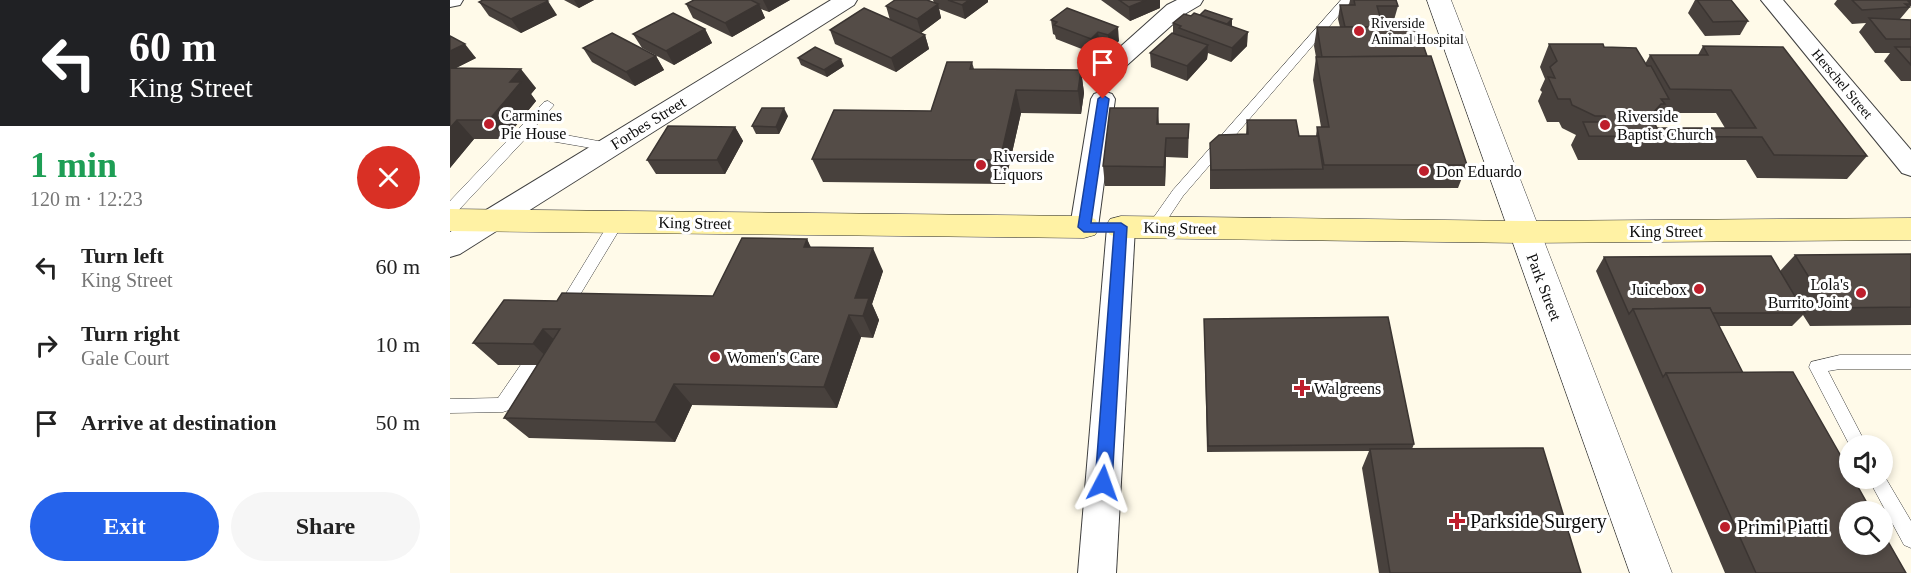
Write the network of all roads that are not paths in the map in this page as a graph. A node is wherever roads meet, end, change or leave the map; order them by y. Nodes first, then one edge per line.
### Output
1 (846, 0) edge
2 (1192, 0) edge
3 (1347, 0) edge
4 (1439, 0) edge
5 (1772, 0) edge
6 (1108, 70) dead end
7 (1103, 99) dead end
8 (548, 105) dead end
9 (524, 132) junction
10 (609, 147) junction
11 (1911, 167) edge
12 (450, 210) edge
13 (450, 220) edge
14 (491, 220) junction
15 (617, 222) junction
16 (1084, 227) junction
17 (1121, 227) junction
18 (1154, 228) junction
19 (1911, 230) edge
20 (1523, 232) junction
21 (450, 246) edge
22 (557, 322) edge
23 (1911, 362) edge
24 (530, 365) edge
25 (450, 406) edge
26 (1853, 435) edge
27 (1883, 489) edge
28 (1911, 539) edge
29 (1097, 573) edge
30 (1651, 573) edge

1 - 10 street, Forbes Street
2 - 6 street
3 - 18 lane
4 - 20 street, Park Street
5 - 11 street, Herschel Street
7 - 16 street
8 - 9 lane
9 - 10 lane
9 - 12 lane
10 - 14 street, Forbes Street
13 - 14 main road, King Street
14 - 15 main road, King Street
14 - 21 street, Forbes Street
15 - 16 main road, King Street
15 - 22 lane
16 - 17 street, King Street
17 - 18 main road, King Street
17 - 29 street
18 - 20 main road, King Street
19 - 20 main road, King Street
20 - 30 street, Park Street
23 - 26 lane
24 - 25 lane
27 - 28 lane

